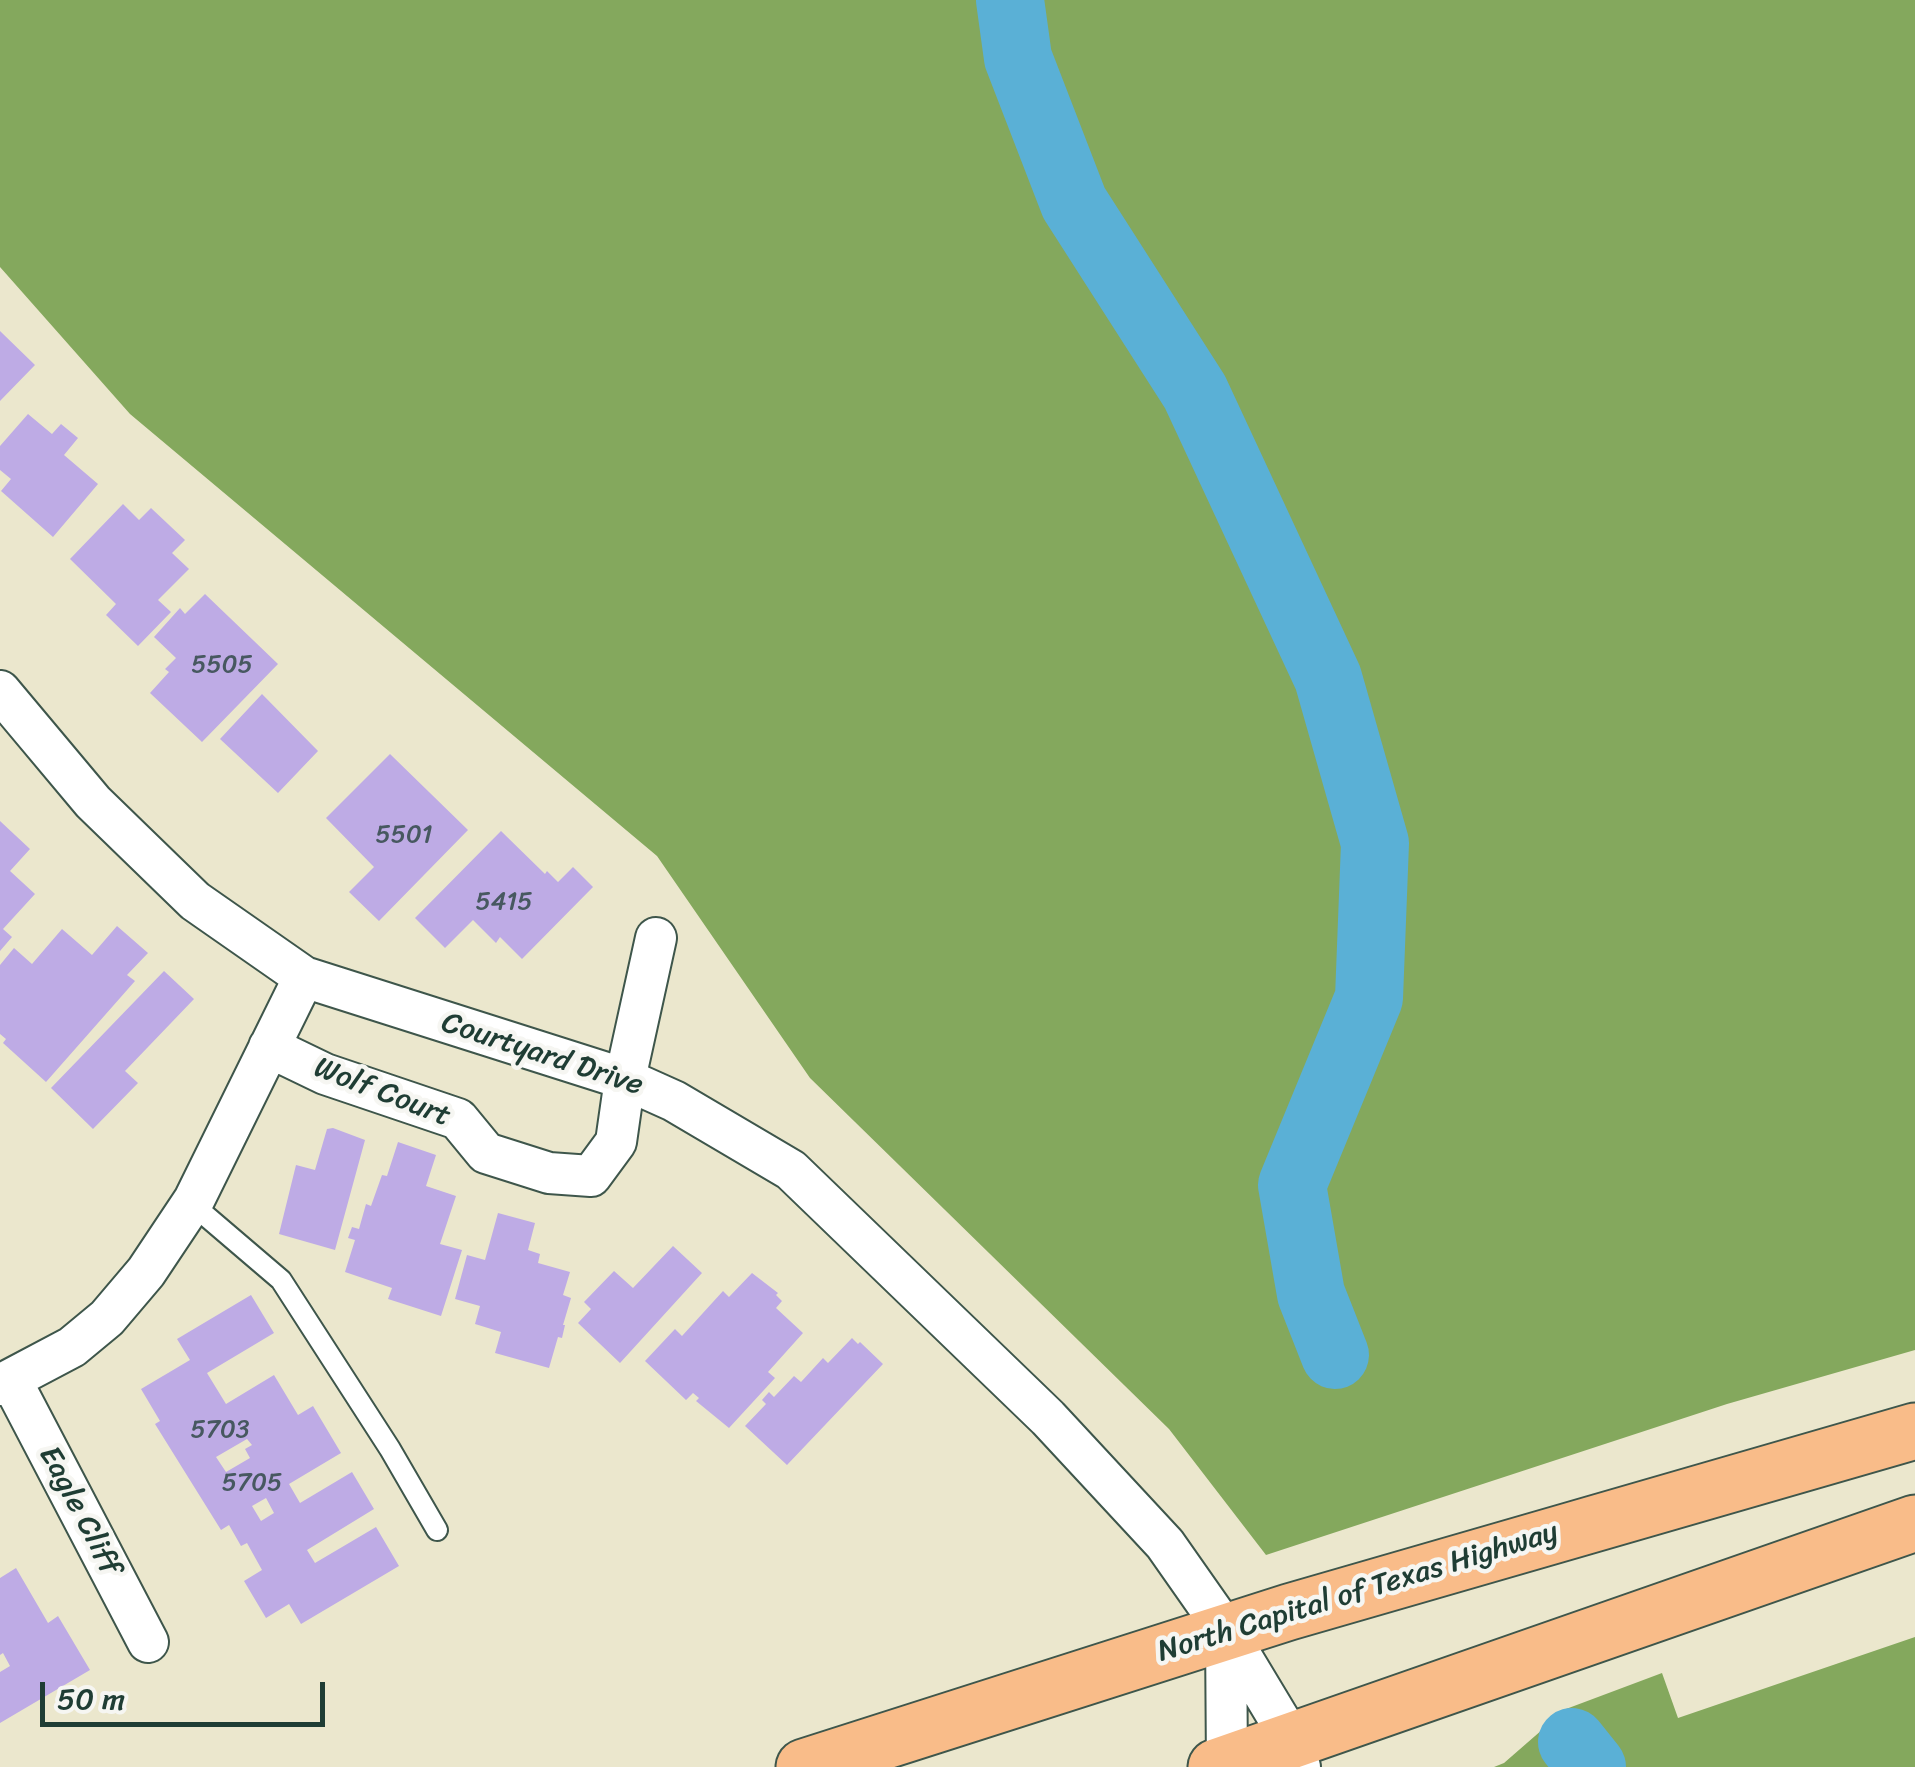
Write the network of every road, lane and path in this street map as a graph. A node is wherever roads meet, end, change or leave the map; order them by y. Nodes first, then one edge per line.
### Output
1 (0, 692) edge
2 (656, 938) dead end
3 (304, 977) junction
4 (269, 1047) junction
5 (625, 1078) junction
6 (192, 1204) junction
7 (6, 1383) edge
8 (1915, 1432) edge
9 (1915, 1523) edge
10 (436, 1530) dead end
11 (1226, 1631) junction
12 (148, 1642) dead end
13 (1295, 1753) edge
14 (1223, 1766) edge
15 (804, 1767) edge

1 - 3 street, Courtyard Drive
2 - 5 street, Wolf Court
3 - 4 street
3 - 5 street, Courtyard Drive
4 - 5 street, Wolf Court
4 - 6 street
5 - 11 street, Courtyard Drive
6 - 7 street
6 - 10 lane
7 - 12 street, Eagle Cliff
8 - 11 highway, North Capital of Texas Highway
9 - 13 highway
11 - 13 street, Courtyard Drive
11 - 14 street
11 - 15 highway, North Capital of Texas Highway
13 - 14 highway

